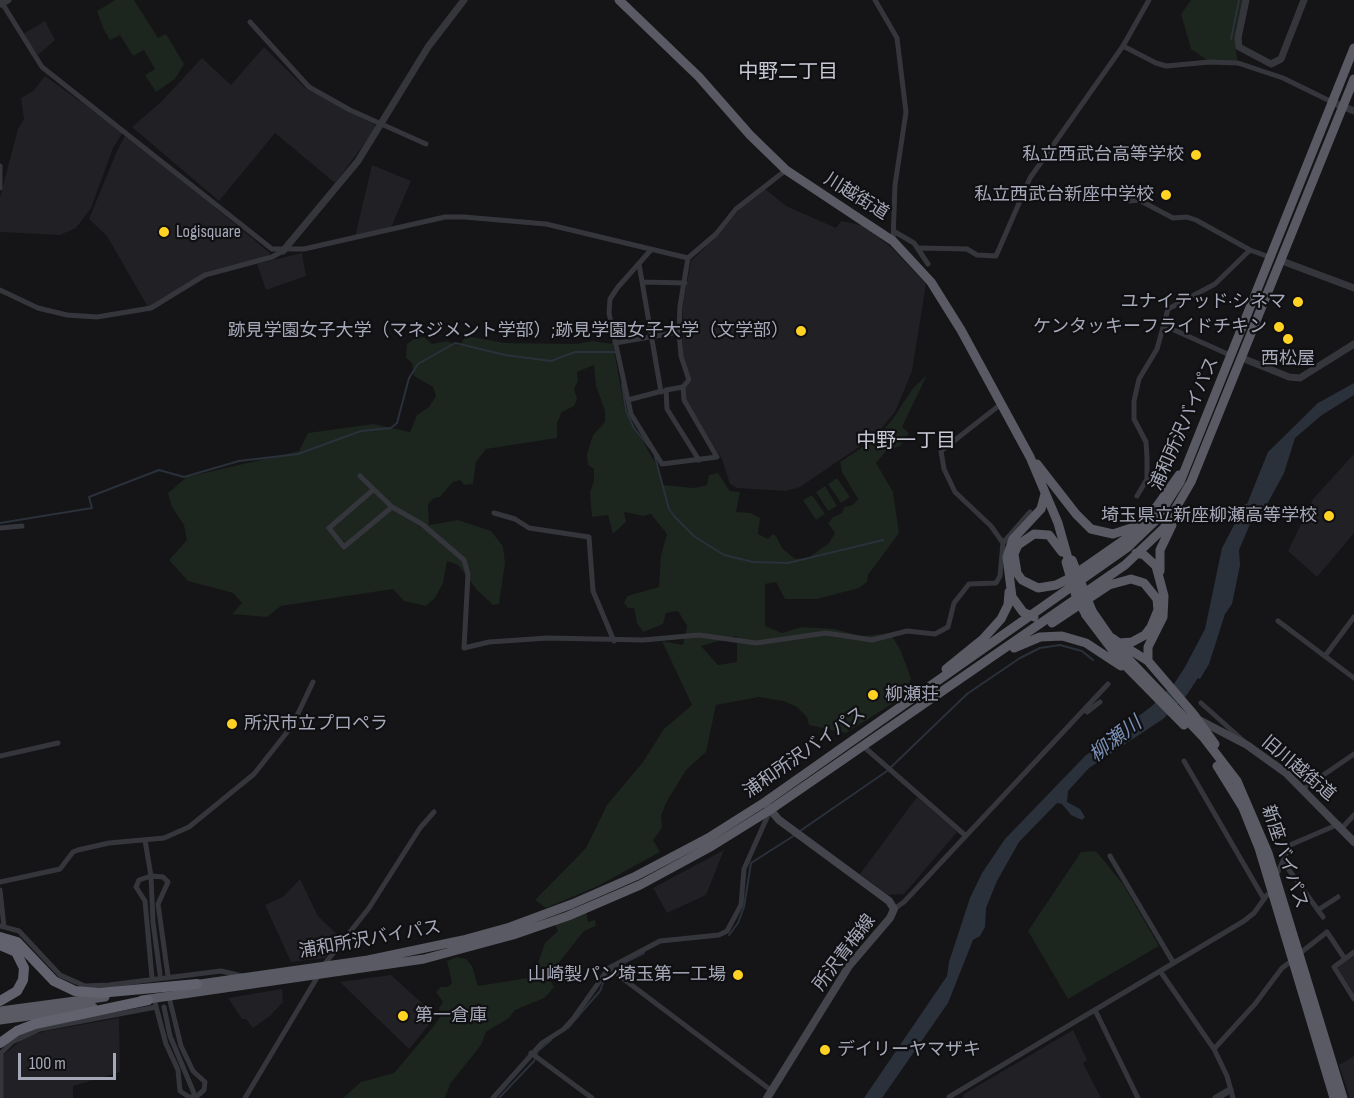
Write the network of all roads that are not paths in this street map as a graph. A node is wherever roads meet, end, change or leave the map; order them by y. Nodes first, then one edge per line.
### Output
1 (464, 0) edge
2 (620, 0) edge
3 (875, 0) edge
4 (1149, 0) edge
5 (1246, 0) edge
6 (1304, 0) edge
7 (3, 2) edge
8 (250, 22) dead end
9 (1123, 46) junction
10 (1354, 48) edge
11 (1354, 79) edge
12 (1332, 102) junction
13 (1343, 107) junction
14 (1354, 111) edge
15 (382, 124) junction
16 (426, 144) dead end
17 (0, 166) edge
18 (786, 170) junction
19 (0, 188) edge
20 (1130, 201) dead end
21 (894, 236) junction
22 (920, 249) junction
23 (1250, 250) junction
24 (284, 251) junction
25 (650, 251) junction
26 (688, 258) junction
27 (1272, 258) junction
28 (912, 259) junction
29 (1282, 261) junction
30 (639, 264) junction
31 (928, 264) dead end
32 (1354, 278) edge
33 (642, 282) junction
34 (685, 283) junction
35 (1352, 288) edge
36 (0, 290) edge
37 (1163, 325) junction
38 (679, 332) junction
39 (651, 337) junction
40 (615, 343) junction
41 (1354, 344) edge
42 (1237, 357) junction
43 (683, 387) junction
44 (664, 391) junction
45 (628, 400) junction
46 (1001, 404) junction
47 (1210, 438) junction
48 (1192, 456) junction
49 (699, 460) junction
50 (1033, 460) junction
51 (360, 476) dead end
52 (1044, 487) junction
53 (373, 490) junction
54 (1137, 496) dead end
55 (392, 507) junction
56 (1030, 512) dead end
57 (494, 513) dead end
58 (1143, 521) junction
59 (22, 525) dead end
60 (0, 528) edge
61 (1003, 543) junction
62 (1139, 554) junction
63 (1069, 562) junction
64 (1160, 574) junction
65 (1009, 589) junction
66 (1092, 589) junction
67 (1062, 594) junction
68 (1089, 613) junction
69 (1031, 616) junction
70 (1354, 617) edge
71 (1278, 621) dead end
72 (1105, 632) junction
73 (614, 641) junction
74 (1119, 643) junction
75 (1014, 648) junction
76 (1325, 656) junction
77 (1129, 662) junction
78 (1144, 675) junction
79 (1354, 678) edge
80 (313, 682) dead end
81 (1108, 684) dead end
82 (936, 696) junction
83 (1100, 702) dead end
84 (1201, 703) dead end
85 (891, 714) junction
86 (1076, 720) junction
87 (1187, 720) junction
88 (58, 743) dead end
89 (1247, 745) junction
90 (863, 746) junction
91 (1354, 754) edge
92 (0, 756) edge
93 (1184, 761) dead end
94 (1303, 789) junction
95 (767, 806) junction
96 (434, 812) dead end
97 (1354, 815) edge
98 (1341, 826) junction
99 (966, 836) junction
100 (145, 840) junction
101 (1354, 842) edge
102 (1110, 856) dead end
103 (1284, 863) junction
104 (1278, 873) dead end
105 (151, 876) junction
106 (0, 882) edge
107 (0, 890) edge
108 (1338, 897) dead end
109 (894, 909) junction
110 (1318, 910) junction
111 (1323, 917) dead end
112 (1, 930) edge
113 (0, 945) edge
114 (1354, 952) edge
115 (1297, 957) junction
116 (1345, 959) junction
117 (1173, 962) junction
118 (609, 968) junction
119 (321, 971) junction
120 (1160, 971) junction
121 (160, 974) dead end
122 (168, 976) junction
123 (248, 977) junction
124 (152, 978) junction
125 (197, 984) junction
126 (169, 996) junction
127 (1354, 999) edge
128 (0, 1001) edge
129 (152, 1002) junction
130 (164, 1007) dead end
131 (1095, 1010) junction
132 (0, 1011) edge
133 (0, 1020) edge
134 (0, 1043) edge
135 (1214, 1048) junction
136 (531, 1053) junction
137 (0, 1054) edge
138 (1230, 1090) junction
139 (770, 1094) edge
140 (956, 1095) edge
141 (196, 1097) edge
142 (949, 1097) edge
143 (1, 1098) edge
144 (244, 1098) edge
145 (493, 1098) edge
146 (591, 1098) edge
147 (1138, 1098) edge
148 (1216, 1098) edge
149 (1233, 1098) edge
150 (1334, 1098) edge
151 (1343, 1098) edge

1 - 15 street
2 - 18 highway, 川越街道
3 - 21 street
4 - 9 street
5 - 6 street
7 - 24 street
8 - 15 street
9 - 12 street
9 - 22 street
10 - 12 highway, 浦和所沢バイパス
11 - 13 highway, 浦和所沢バイパス
12 - 13 street
12 - 27 highway, 浦和所沢バイパス
13 - 14 street
13 - 29 highway, 浦和所沢バイパス
15 - 16 street
15 - 24 street
17 - 19 street
18 - 21 highway, 川越街道
18 - 26 street
20 - 23 street
21 - 22 street
21 - 28 highway, 川越街道
22 - 28 street
22 - 31 street
23 - 27 street
23 - 37 street
24 - 25 street
24 - 36 street
25 - 26 street
25 - 30 street
26 - 34 street
27 - 29 street
27 - 42 highway, 浦和所沢バイパス
28 - 46 highway, 川越街道
29 - 35 street
29 - 42 highway, 浦和所沢バイパス
30 - 33 street
30 - 40 street
32 - 35 street
33 - 34 street
33 - 39 street
34 - 38 street
37 - 42 street
37 - 54 street
38 - 39 street
38 - 43 street
39 - 40 street
39 - 44 street
40 - 45 street
41 - 42 street
42 - 47 highway, 浦和所沢バイパス
42 - 48 highway, 浦和所沢バイパス
43 - 44 street
43 - 49 street
44 - 45 street
44 - 49 street
45 - 49 street
46 - 50 highway, 川越街道
46 - 61 street
47 - 62 highway, 浦和所沢バイパス
47 - 64 highway
48 - 58 highway
48 - 67 highway, 浦和所沢バイパス
50 - 52 highway, 川越街道
50 - 58 highway
50 - 63 highway, 川越街道
51 - 53 street
52 - 63 highway, 川越街道
52 - 65 highway
53 - 55 street
53 - 55 street
55 - 73 street
56 - 61 street
57 - 73 street
58 - 63 highway
59 - 60 street
61 - 73 street
62 - 64 highway
62 - 66 highway, 浦和所沢バイパス
62 - 67 highway
63 - 68 highway, 川越街道, bridge
64 - 78 highway
65 - 69 highway
65 - 85 highway
66 - 69 highway
66 - 82 highway, 浦和所沢バイパス
67 - 69 highway, 浦和所沢バイパス
68 - 72 highway, 川越街道
68 - 77 highway, 川越街道
68 - 78 highway
69 - 85 highway, 浦和所沢バイパス
70 - 76 street
71 - 76 street
72 - 74 highway
72 - 77 highway, 川越街道
74 - 75 highway
74 - 78 highway
75 - 78 highway
75 - 82 highway
76 - 79 street
77 - 78 highway, 新座バイパス
78 - 87 highway, 新座バイパス
80 - 100 street
81 - 86 street
82 - 90 highway, 浦和所沢バイパス
83 - 86 street
84 - 89 street
85 - 95 highway, 浦和所沢バイパス
86 - 99 street
87 - 89 main road, 旧川越街道
87 - 115 highway, 新座バイパス
87 - 115 highway, 新座バイパス
88 - 92 street
89 - 94 main road, 旧川越街道
90 - 95 highway, 浦和所沢バイパス
90 - 99 street
91 - 94 street
93 - 117 street
94 - 98 main road, 旧川越街道
95 - 109 main road, 所沢青梅線
95 - 118 street
95 - 119 highway, 浦和所沢バイパス
96 - 119 street
97 - 98 street
98 - 101 main road, 旧川越街道
98 - 103 street
99 - 109 street
100 - 105 street
100 - 106 street
102 - 117 street
103 - 104 street
103 - 110 street
105 - 121 street
105 - 122 street
105 - 124 street
107 - 112 street
108 - 110 street
109 - 139 main road, 所沢青梅線
110 - 111 street
112 - 124 street
112 - 125 highway
113 - 128 highway
114 - 116 street
115 - 116 street
115 - 135 street
115 - 150 highway, 新座バイパス
115 - 151 highway, 新座バイパス
116 - 127 street
117 - 120 street
118 - 136 street
118 - 139 street
119 - 123 highway, 浦和所沢バイパス
119 - 126 highway, 浦和所沢バイパス
119 - 144 street
120 - 131 street
120 - 135 street
122 - 123 street
122 - 124 street
123 - 125 highway, 浦和所沢バイパス
125 - 132 highway, 浦和所沢バイパス
126 - 129 highway, 浦和所沢バイパス
126 - 141 street
129 - 133 highway, 浦和所沢バイパス
129 - 134 highway
129 - 137 street
129 - 141 street
130 - 141 street
131 - 140 street
131 - 147 street
135 - 138 street
136 - 145 street
136 - 146 street
137 - 143 street
138 - 148 street
138 - 149 street
140 - 142 street

